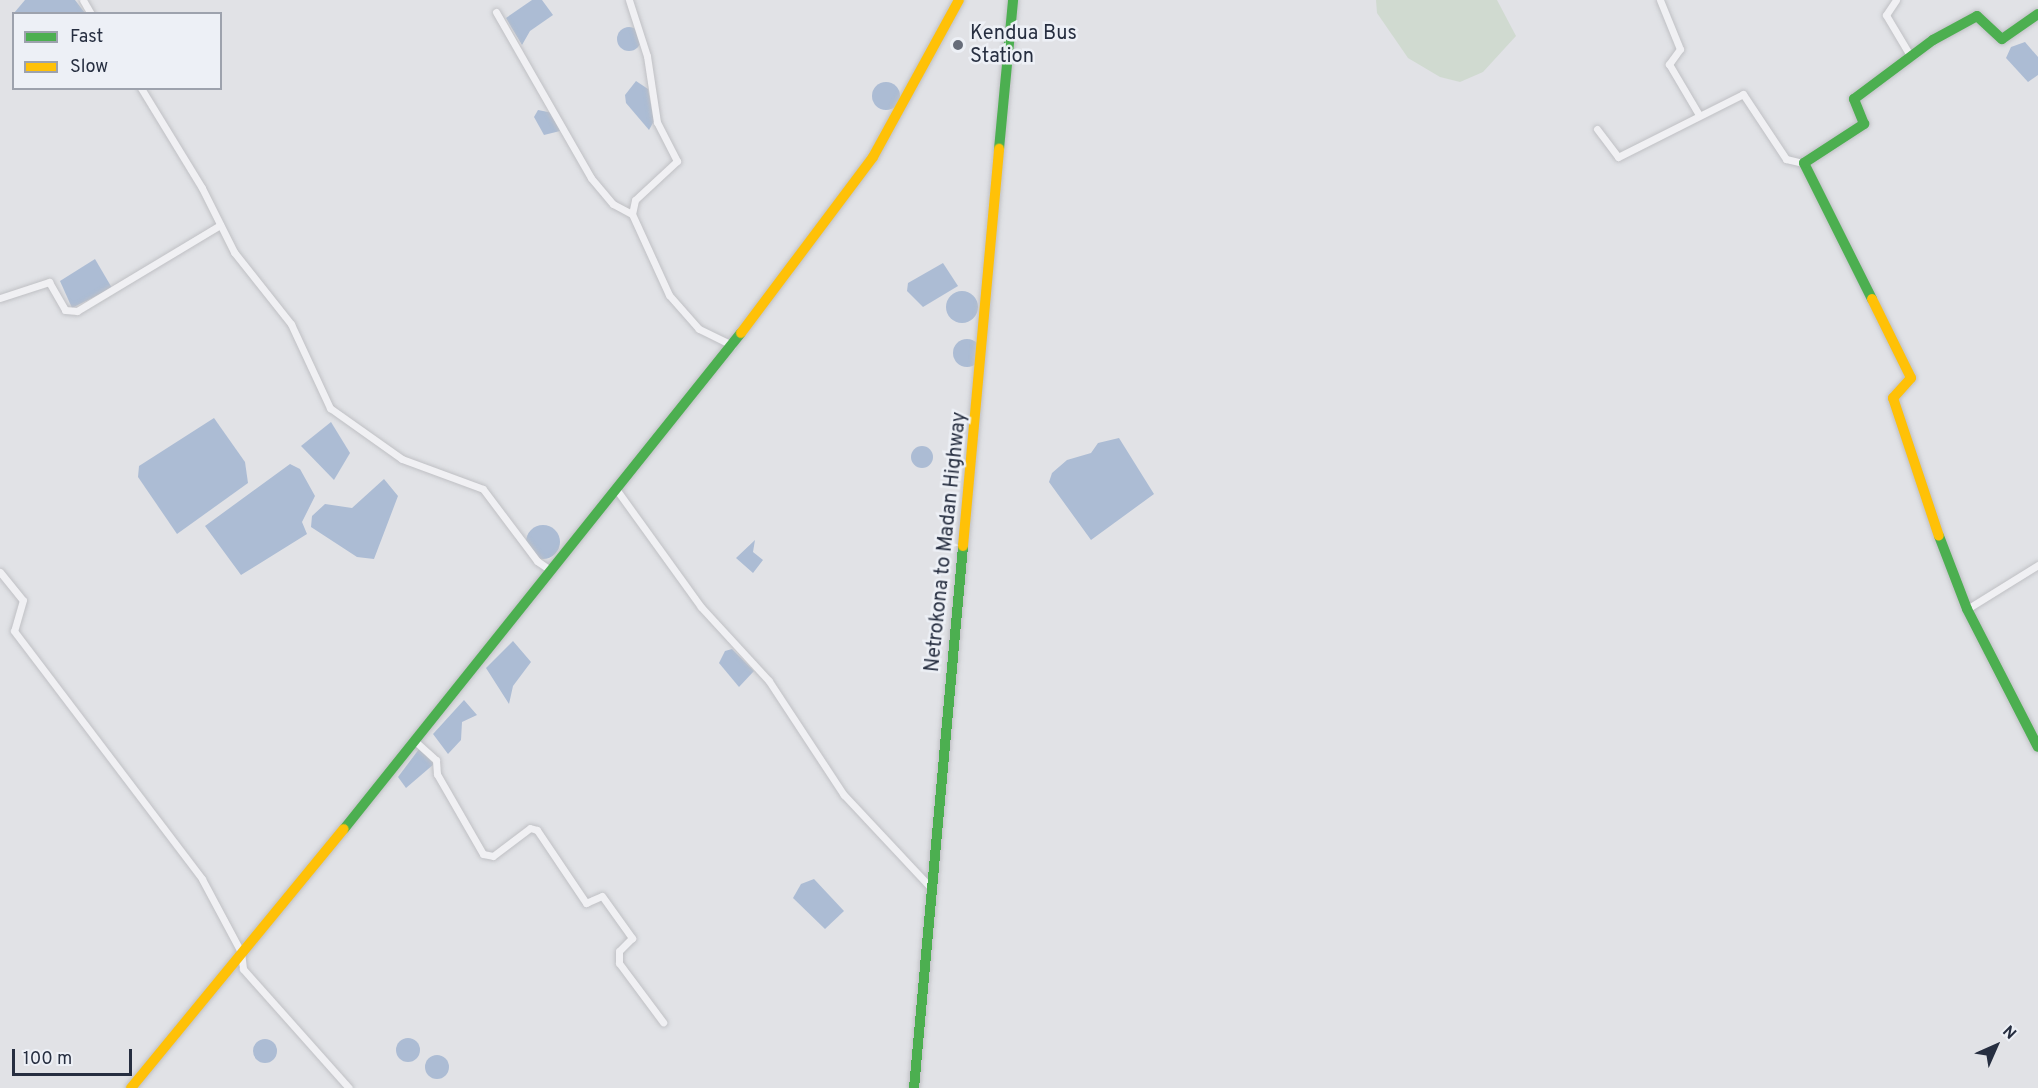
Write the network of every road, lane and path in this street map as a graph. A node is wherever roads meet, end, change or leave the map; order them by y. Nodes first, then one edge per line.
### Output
1 (629, 0) edge
2 (959, 0) edge
3 (1013, 0) edge
4 (1660, 0) edge
5 (1896, 0) edge
6 (496, 12) dead end
7 (2038, 14) edge
8 (1911, 57) junction
9 (142, 90) edge
10 (1699, 115) junction
11 (1597, 129) dead end
12 (1804, 163) junction
13 (632, 214) junction
14 (220, 225) junction
15 (0, 298) edge
16 (732, 345) junction
17 (616, 488) junction
18 (2038, 565) edge
19 (549, 569) junction
20 (0, 572) edge
21 (1967, 609) junction
22 (416, 742) junction
23 (2038, 747) edge
24 (933, 890) junction
25 (241, 952) junction
26 (663, 1022) dead end
27 (131, 1088) edge
28 (349, 1088) edge
29 (914, 1088) edge

1 - 13 street
2 - 16 main road
3 - 24 main road, Netrokona to Madan Highway
4 - 10 street
5 - 8 street
6 - 13 street
7 - 8 main road
8 - 12 main road
9 - 14 street
10 - 11 street
10 - 12 street
12 - 21 main road
13 - 16 street
14 - 15 street
14 - 19 street
16 - 17 main road
17 - 19 main road
17 - 24 street
18 - 21 street
19 - 22 main road
20 - 25 street
21 - 23 main road
22 - 25 main road
22 - 26 street
24 - 29 main road, Netrokona to Madan Highway
25 - 27 main road
25 - 28 street

